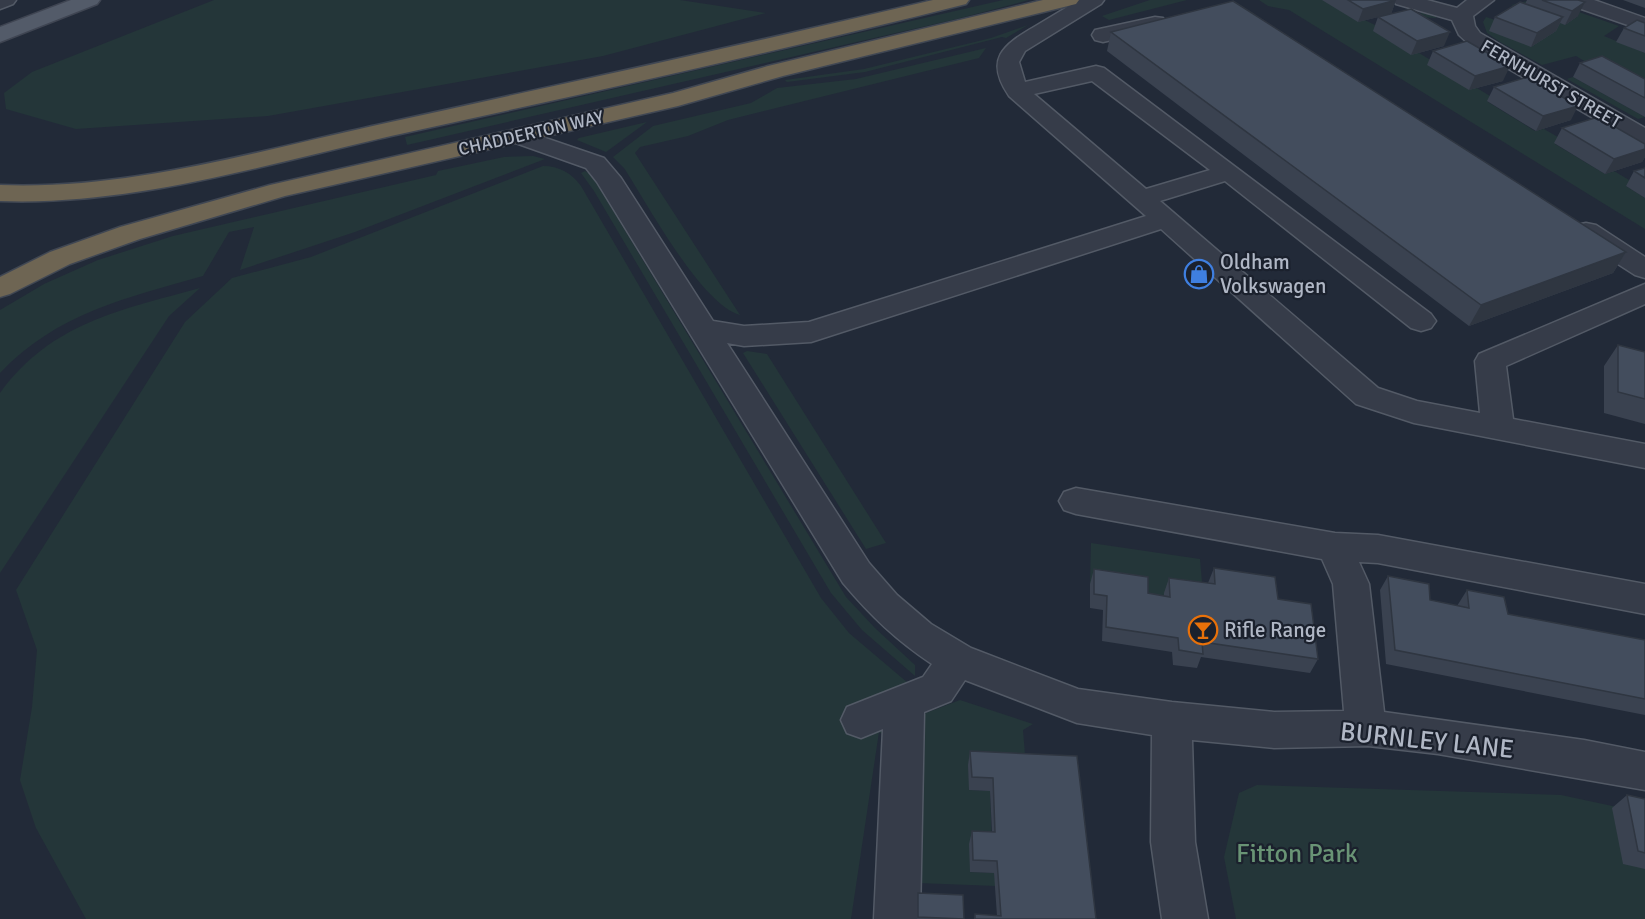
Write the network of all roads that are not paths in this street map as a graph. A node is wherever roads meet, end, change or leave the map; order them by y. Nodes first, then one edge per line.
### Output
1 (6, 0) edge
2 (37, 0) edge
3 (90, 0) edge
4 (959, 0) edge
5 (1069, 0) edge
6 (1094, 0) edge
7 (1403, 0) edge
8 (1484, 0) edge
9 (1574, 0) edge
10 (0, 3) edge
11 (0, 13) edge
12 (1462, 16) junction
13 (1178, 18) edge
14 (1645, 25) edge
15 (0, 35) edge
16 (1103, 35) dead end
17 (1017, 91) junction
18 (519, 136) junction
19 (1645, 138) edge
20 (1229, 172) junction
21 (0, 193) edge
22 (1141, 199) junction
23 (1565, 218) edge
24 (1165, 219) junction
25 (1645, 269) edge
26 (0, 288) edge
27 (1645, 293) edge
28 (1421, 321) dead end
29 (704, 329) junction
30 (1498, 428) junction
31 (1645, 456) edge
32 (1076, 501) dead end
33 (1335, 548) junction
34 (1645, 599) edge
35 (957, 660) junction
36 (904, 703) junction
37 (861, 720) dead end
38 (1172, 720) junction
39 (1368, 728) junction
40 (1645, 771) edge
41 (897, 919) edge
42 (1185, 919) edge

1 - 10 street
2 - 11 main road
3 - 15 main road
4 - 21 highway, CHADDERTON WAY
5 - 18 highway, CHADDERTON WAY
6 - 17 street
7 - 12 street
8 - 12 street
9 - 14 street
12 - 19 street, FERNHURST STREET
13 - 16 street
17 - 20 street
17 - 22 street
18 - 26 highway, CHADDERTON WAY
18 - 29 street, BURNLEY LANE
20 - 22 street
20 - 28 street
22 - 24 street
23 - 25 street
24 - 29 street
24 - 30 street
27 - 30 street
29 - 35 street, BURNLEY LANE
30 - 31 street
32 - 33 street
33 - 34 street
33 - 39 street
35 - 36 street
35 - 38 street, BURNLEY LANE
36 - 37 street
36 - 41 street
38 - 39 street, BURNLEY LANE
38 - 42 street
39 - 40 street, BURNLEY LANE

